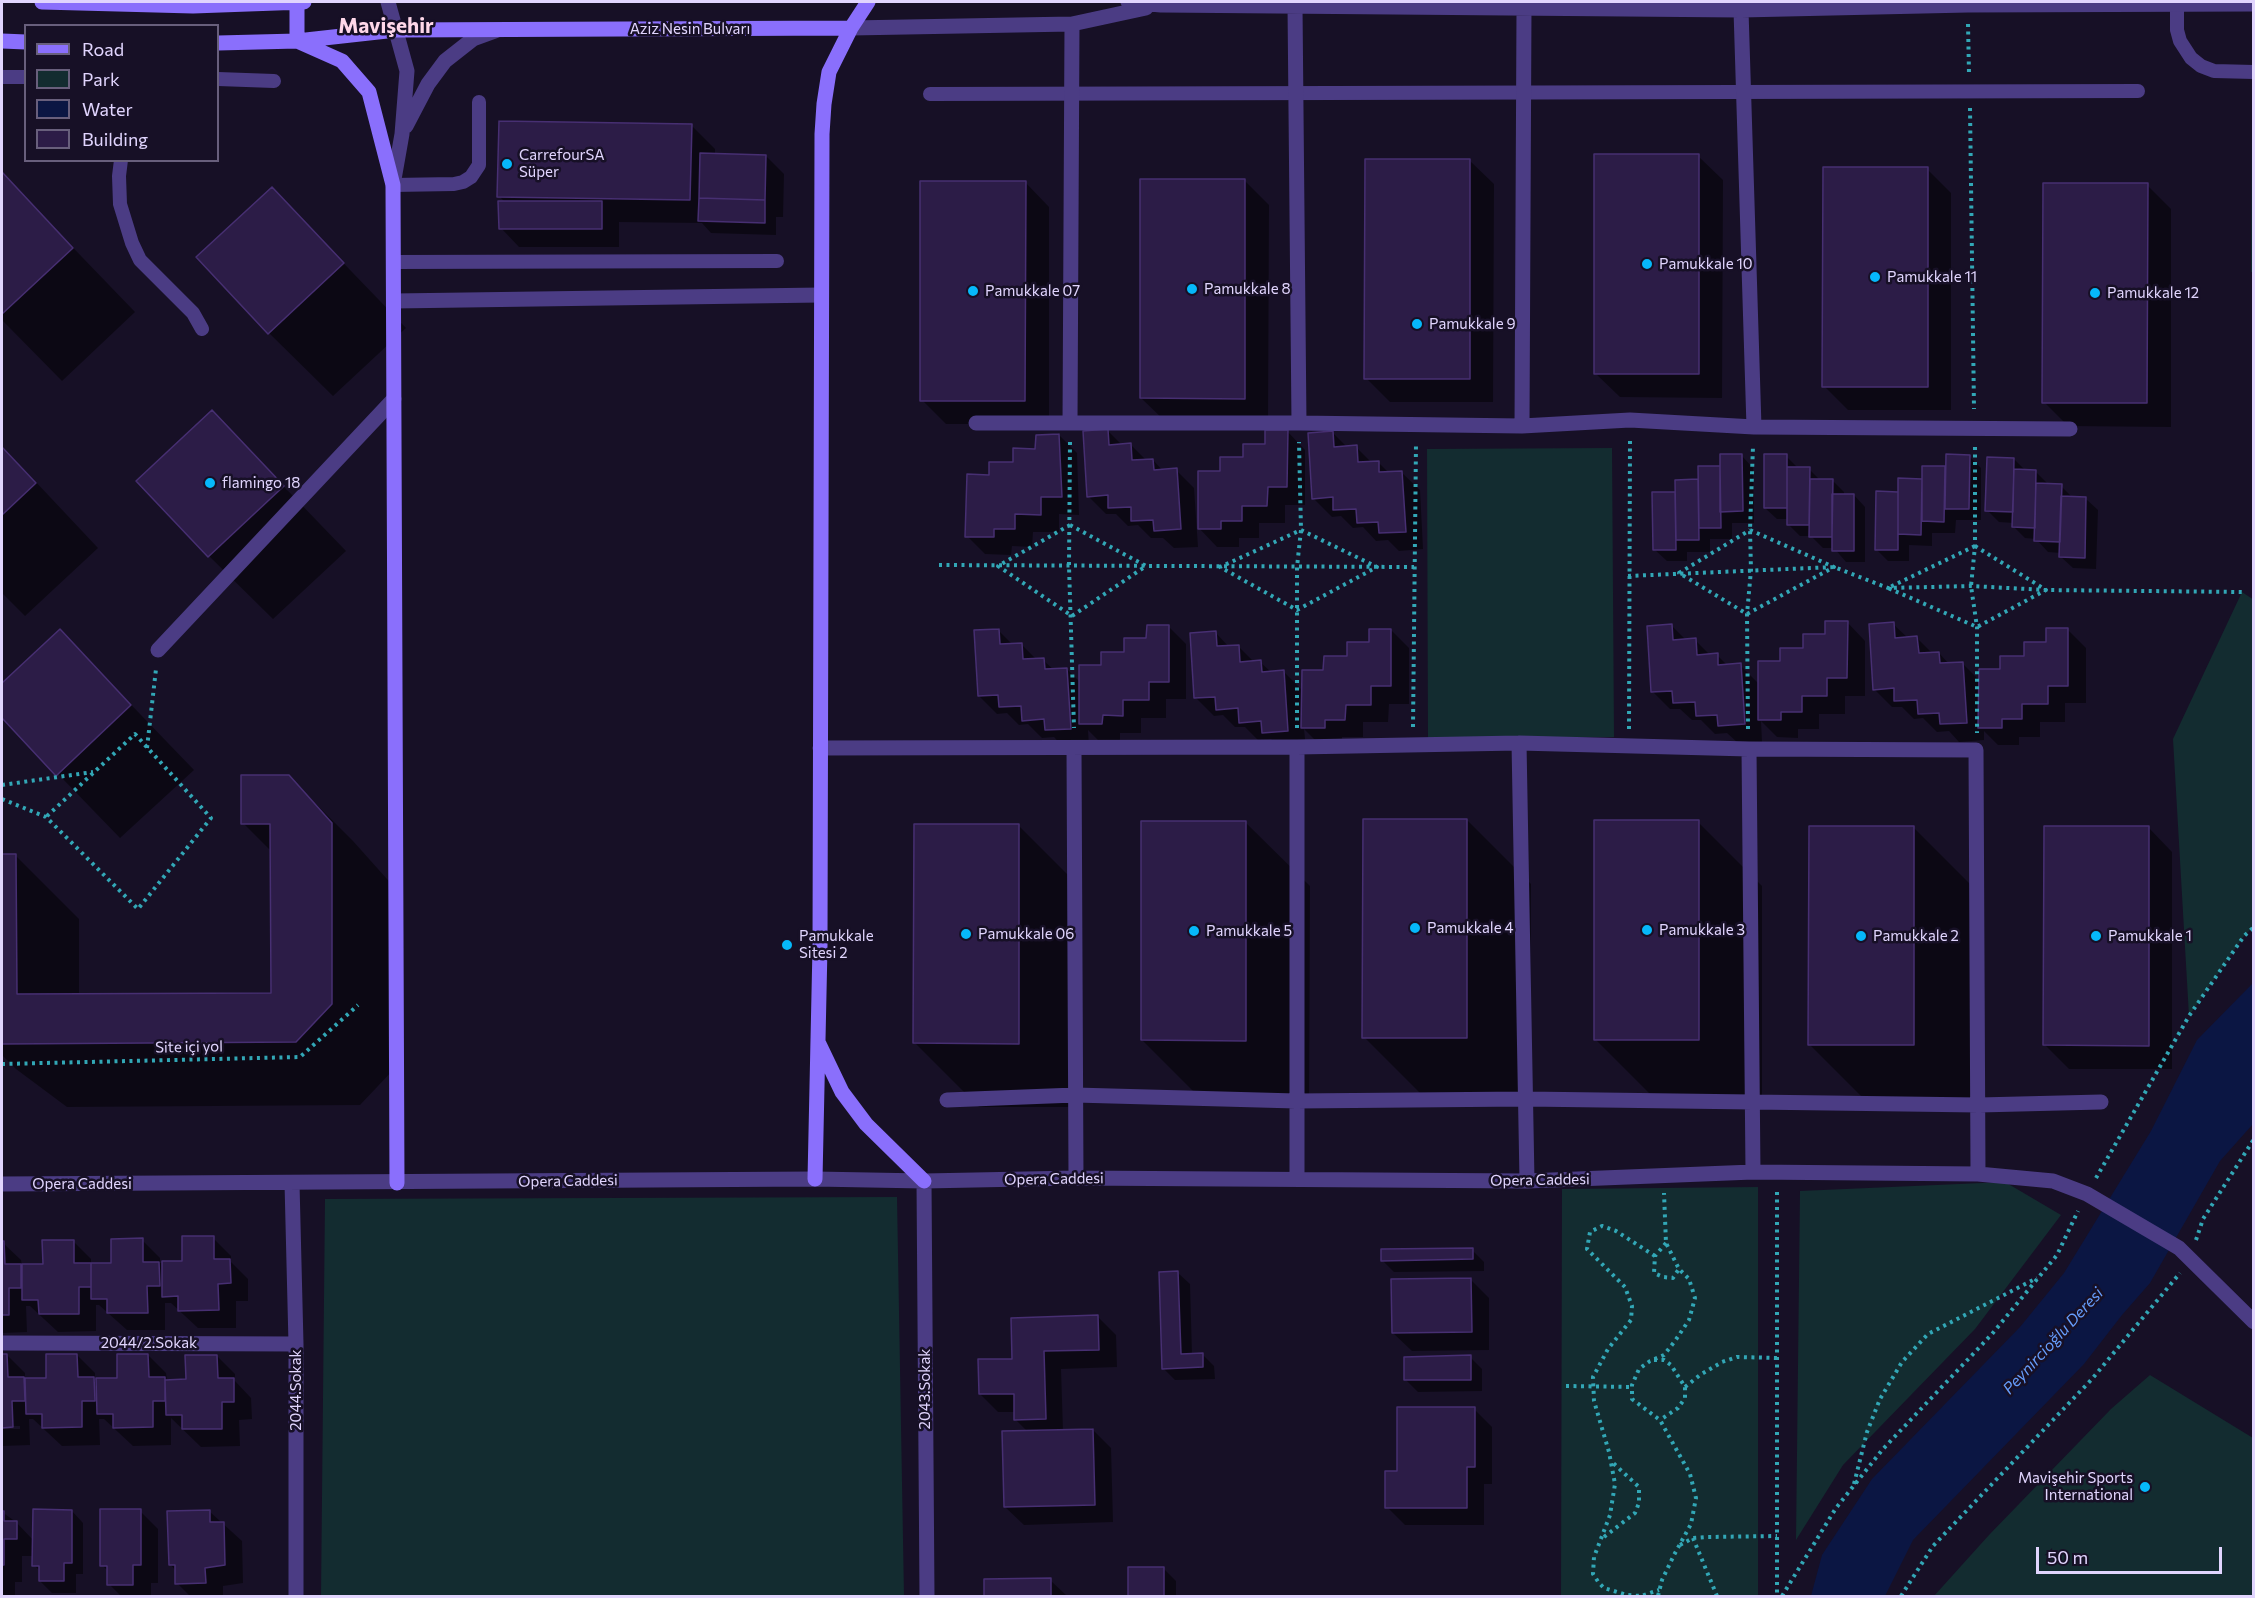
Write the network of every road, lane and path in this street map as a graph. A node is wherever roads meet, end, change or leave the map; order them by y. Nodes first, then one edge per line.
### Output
1 (42, 2) edge
2 (72, 2) edge
3 (94, 2) edge
4 (297, 2) edge
5 (304, 2) edge
6 (388, 2) edge
7 (868, 2) edge
8 (1128, 2) edge
9 (200, 4) edge
10 (2177, 4) junction
11 (2253, 4) edge
12 (1161, 5) junction
13 (1968, 5) junction
14 (1294, 6) junction
15 (1524, 9) junction
16 (1741, 10) junction
17 (1072, 24) junction
18 (850, 28) junction
19 (497, 29) junction
20 (396, 30) junction
21 (2, 41) edge
22 (297, 41) junction
23 (24, 42) edge
24 (219, 43) edge
25 (2253, 72) edge
26 (2, 77) edge
27 (24, 77) edge
28 (219, 79) edge
29 (274, 81) dead end
30 (1969, 91) junction
31 (2138, 91) dead end
32 (1524, 92) junction
33 (1743, 92) junction
34 (1296, 93) junction
35 (930, 94) dead end
36 (1072, 94) junction
37 (479, 102) dead end
38 (402, 134) junction
39 (121, 162) edge
40 (393, 185) junction
41 (777, 261) dead end
42 (393, 262) junction
43 (821, 295) junction
44 (394, 301) junction
45 (202, 329) dead end
46 (394, 399) junction
47 (1630, 420) junction
48 (976, 423) dead end
49 (1070, 423) junction
50 (1299, 423) junction
51 (1416, 425) junction
52 (1522, 426) junction
53 (1754, 428) junction
54 (1974, 429) junction
55 (2070, 429) dead end
56 (1070, 525) junction
57 (1301, 530) junction
58 (1750, 530) junction
59 (1975, 546) junction
60 (939, 565) dead end
61 (998, 566) junction
62 (1069, 566) junction
63 (1146, 566) junction
64 (1220, 567) junction
65 (1298, 567) junction
66 (1377, 567) junction
67 (1414, 567) junction
68 (1834, 567) junction
69 (1751, 570) junction
70 (1679, 573) junction
71 (1628, 576) junction
72 (1971, 586) junction
73 (1888, 588) junction
74 (2046, 590) junction
75 (2242, 592) dead end
76 (1297, 610) junction
77 (1747, 614) junction
78 (1072, 616) junction
79 (1977, 627) junction
80 (158, 650) joint
81 (1519, 743) junction
82 (1413, 745) junction
83 (1629, 746) junction
84 (1298, 747) junction
85 (147, 748) junction
86 (820, 748) junction
87 (1074, 748) junction
88 (1749, 749) junction
89 (1976, 750) junction
90 (94, 772) junction
91 (2, 785) edge
92 (2, 799) edge
93 (46, 817) junction
94 (2253, 927) edge
95 (358, 1005) dead end
96 (818, 1043) junction
97 (2, 1064) edge
98 (1075, 1095) junction
99 (1526, 1099) junction
100 (947, 1100) dead end
101 (1296, 1101) junction
102 (1752, 1101) junction
103 (2101, 1102) dead end
104 (1979, 1105) junction
105 (2253, 1139) edge
106 (1753, 1172) junction
107 (1777, 1173) junction
108 (1978, 1174) junction
109 (1664, 1176) junction
110 (1076, 1178) junction
111 (815, 1179) junction
112 (1296, 1179) junction
113 (924, 1181) junction
114 (1527, 1181) junction
115 (292, 1183) junction
116 (398, 1183) junction
117 (2, 1184) edge
118 (2087, 1194) junction
119 (1666, 1243) junction
120 (1655, 1256) junction
121 (2190, 1260) junction
122 (1679, 1269) junction
123 (2040, 1276) junction
124 (2253, 1322) edge
125 (2, 1343) edge
126 (296, 1344) junction
127 (1777, 1358) junction
128 (1653, 1359) junction
129 (1593, 1385) junction
130 (1566, 1386) dead end
131 (1632, 1387) junction
132 (1685, 1387) junction
133 (1660, 1420) junction
134 (1611, 1462) junction
135 (1854, 1486) junction
136 (1777, 1536) junction
137 (1603, 1538) junction
138 (1693, 1538) junction
139 (1679, 1545) junction
140 (1659, 1590) junction
141 (296, 1596) edge
142 (927, 1596) edge
143 (1658, 1596) edge
144 (1718, 1596) edge
145 (1777, 1596) edge
146 (1782, 1596) edge
147 (1901, 1596) edge

1 - 2 street
2 - 3 street
3 - 9 street
4 - 5 street
4 - 9 street
4 - 22 street
6 - 20 street
7 - 18 street
8 - 12 street, Aziz Nesin Bulvarı
10 - 11 street, Aziz Nesin Bulvarı
10 - 13 street, Aziz Nesin Bulvarı
10 - 25 lane
12 - 14 street, Aziz Nesin Bulvarı
12 - 17 street, Aziz Nesin Bulvarı
13 - 16 street, Aziz Nesin Bulvarı
13 - 30 path
14 - 15 street, Aziz Nesin Bulvarı
14 - 34 street
15 - 16 street, Aziz Nesin Bulvarı
15 - 32 street
16 - 33 street
17 - 18 street, Aziz Nesin Bulvarı
17 - 36 street
18 - 19 street, Aziz Nesin Bulvarı
18 - 43 street
19 - 20 street, Aziz Nesin Bulvarı
19 - 38 street
20 - 22 street, Aziz Nesin Bulvarı
20 - 38 street
21 - 23 street
22 - 24 street, Aziz Nesin Bulvarı
22 - 40 street
26 - 27 lane
28 - 29 lane
30 - 31 lane
30 - 33 lane
30 - 54 path
32 - 33 lane
32 - 34 lane
32 - 52 street
33 - 53 street
34 - 36 lane
34 - 50 street
35 - 36 lane
36 - 49 street
37 - 40 lane
38 - 40 street
39 - 45 lane
40 - 42 street
41 - 42 lane
42 - 44 street
43 - 44 street
43 - 86 street
44 - 46 street
46 - 80 street
46 - 116 street
47 - 52 street
47 - 53 street
47 - 71 path
48 - 49 street
49 - 50 street
49 - 56 path
50 - 51 street
50 - 57 path
51 - 52 street
51 - 67 path
53 - 54 street
53 - 58 path
54 - 55 street
54 - 59 path
56 - 61 path
56 - 62 path
56 - 63 path
57 - 64 path
57 - 65 path
57 - 66 path
58 - 68 path
58 - 69 path
58 - 70 path
59 - 72 path
59 - 73 path
59 - 74 path
60 - 61 path
61 - 62 path
61 - 78 path
62 - 63 path
62 - 78 path
63 - 64 path
63 - 78 path
64 - 65 path
64 - 76 path
65 - 66 path
65 - 76 path
66 - 67 path
66 - 76 path
67 - 82 path
68 - 69 path
68 - 73 path
68 - 77 path
69 - 70 path
69 - 77 path
70 - 71 path
70 - 77 path
71 - 83 path
72 - 73 path
72 - 74 path
72 - 79 path
73 - 79 path
74 - 75 path
74 - 79 path
76 - 84 path
77 - 88 path
78 - 87 path
79 - 89 path
80 - 85 path
81 - 82 street
81 - 83 street
81 - 99 street
82 - 84 street
83 - 88 street
84 - 87 street
84 - 101 street
85 - 90 path
85 - 93 path
86 - 87 street
86 - 96 street
87 - 98 street
88 - 89 street
88 - 102 street
89 - 104 street
90 - 91 path
90 - 93 path
92 - 93 path
94 - 118 path
95 - 97 path, Site içi yol
96 - 111 street
96 - 113 street
98 - 100 street
98 - 101 street
98 - 110 street
99 - 101 street
99 - 102 street
99 - 114 street
101 - 112 street
102 - 104 street
102 - 106 street
103 - 104 street
104 - 108 street
105 - 121 path
106 - 107 street, Opera Caddesi
106 - 109 street, Opera Caddesi
107 - 108 street, Opera Caddesi
107 - 127 path
108 - 118 street, Opera Caddesi
109 - 114 street, Opera Caddesi
109 - 119 path
110 - 112 street, Opera Caddesi
110 - 113 street, Opera Caddesi
111 - 113 street, Opera Caddesi
111 - 116 street, Opera Caddesi
112 - 114 street, Opera Caddesi
113 - 142 street, 2043.Sokak
115 - 116 street, Opera Caddesi
115 - 117 street, Opera Caddesi
115 - 126 street, 2044.Sokak
118 - 121 street, Opera Caddesi
118 - 123 path
119 - 120 path
119 - 122 path
120 - 122 path
120 - 129 path
121 - 124 street, Opera Caddesi
121 - 147 path
122 - 128 path
123 - 135 path
123 - 135 path
125 - 126 street, 2044/2.Sokak
126 - 141 street, 2044.Sokak
127 - 132 path
127 - 136 path
128 - 131 path
128 - 132 path
129 - 130 path
129 - 131 path
129 - 134 path
131 - 133 path
132 - 133 path
133 - 139 path
134 - 137 path
134 - 137 path
135 - 146 path
136 - 138 path
136 - 145 path
137 - 140 path
138 - 139 path
138 - 144 path
139 - 140 path
140 - 143 path

